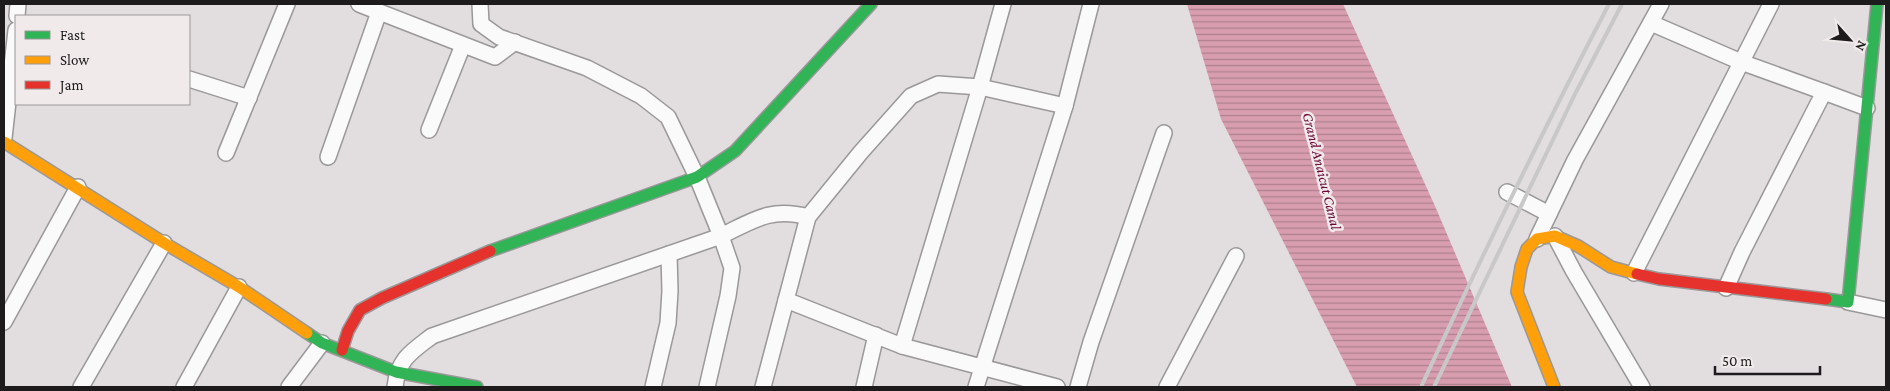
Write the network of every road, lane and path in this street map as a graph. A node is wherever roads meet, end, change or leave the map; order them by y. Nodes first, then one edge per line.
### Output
1 (287, 4) edge
2 (359, 4) edge
3 (480, 4) edge
4 (871, 4) edge
5 (1003, 4) edge
6 (1091, 4) edge
7 (1661, 4) edge
8 (1771, 4) edge
9 (1877, 4) edge
10 (379, 12) junction
11 (1651, 23) junction
12 (15, 39) edge
13 (515, 42) junction
14 (463, 45) junction
15 (1741, 62) junction
16 (190, 79) edge
17 (980, 87) junction
18 (1824, 92) junction
19 (249, 98) junction
20 (1065, 106) junction
21 (1867, 108) junction
22 (429, 130) dead end
23 (1164, 133) dead end
24 (4, 140) edge
25 (226, 153) dead end
26 (328, 157) dead end
27 (697, 177) junction
28 (78, 187) junction
29 (1507, 192) dead end
30 (1549, 214) junction
31 (808, 217) junction
32 (721, 236) junction
33 (1555, 236) junction
34 (1537, 239) junction
35 (164, 243) junction
36 (669, 254) junction
37 (1236, 256) dead end
38 (1634, 273) junction
39 (239, 288) junction
40 (1726, 288) junction
41 (786, 300) junction
42 (1848, 302) junction
43 (1886, 310) edge
44 (4, 322) edge
45 (876, 335) junction
46 (322, 343) junction
47 (902, 346) junction
48 (342, 350) junction
49 (982, 366) junction
50 (396, 380) edge
51 (81, 387) edge
52 (184, 387) edge
53 (289, 387) edge
54 (477, 387) edge
55 (653, 387) edge
56 (707, 387) edge
57 (763, 387) edge
58 (864, 387) edge
59 (976, 387) edge
60 (1057, 387) edge
61 (1078, 387) edge
62 (1167, 387) edge
63 (1554, 387) edge
64 (1642, 387) edge

1 - 19 street
2 - 10 street
3 - 13 street
4 - 27 street
5 - 17 street
6 - 20 street
7 - 11 street
8 - 15 street
9 - 21 street
10 - 14 street
10 - 26 street
11 - 15 street
11 - 30 street
12 - 24 street
13 - 14 street
13 - 27 street
14 - 22 street
15 - 18 street
15 - 38 street
16 - 19 street
17 - 20 street
17 - 31 street
17 - 47 street
18 - 21 street
18 - 40 street
19 - 25 street
20 - 49 street
21 - 42 street
23 - 61 street
24 - 28 street
27 - 32 street
27 - 48 street
28 - 35 street
28 - 44 street
29 - 30 street
30 - 34 street
31 - 32 street
31 - 41 street
32 - 36 street
32 - 56 street
33 - 34 street
33 - 38 street
33 - 64 street
34 - 63 street
35 - 39 street
35 - 51 street
36 - 50 street
36 - 55 street
37 - 62 street
38 - 40 street
39 - 46 street
39 - 52 street
40 - 42 street
41 - 45 street
41 - 57 street
42 - 43 street
45 - 47 street
45 - 58 street
46 - 48 street
46 - 53 street
47 - 49 street
48 - 50 street
49 - 59 street
49 - 60 street
50 - 54 street

